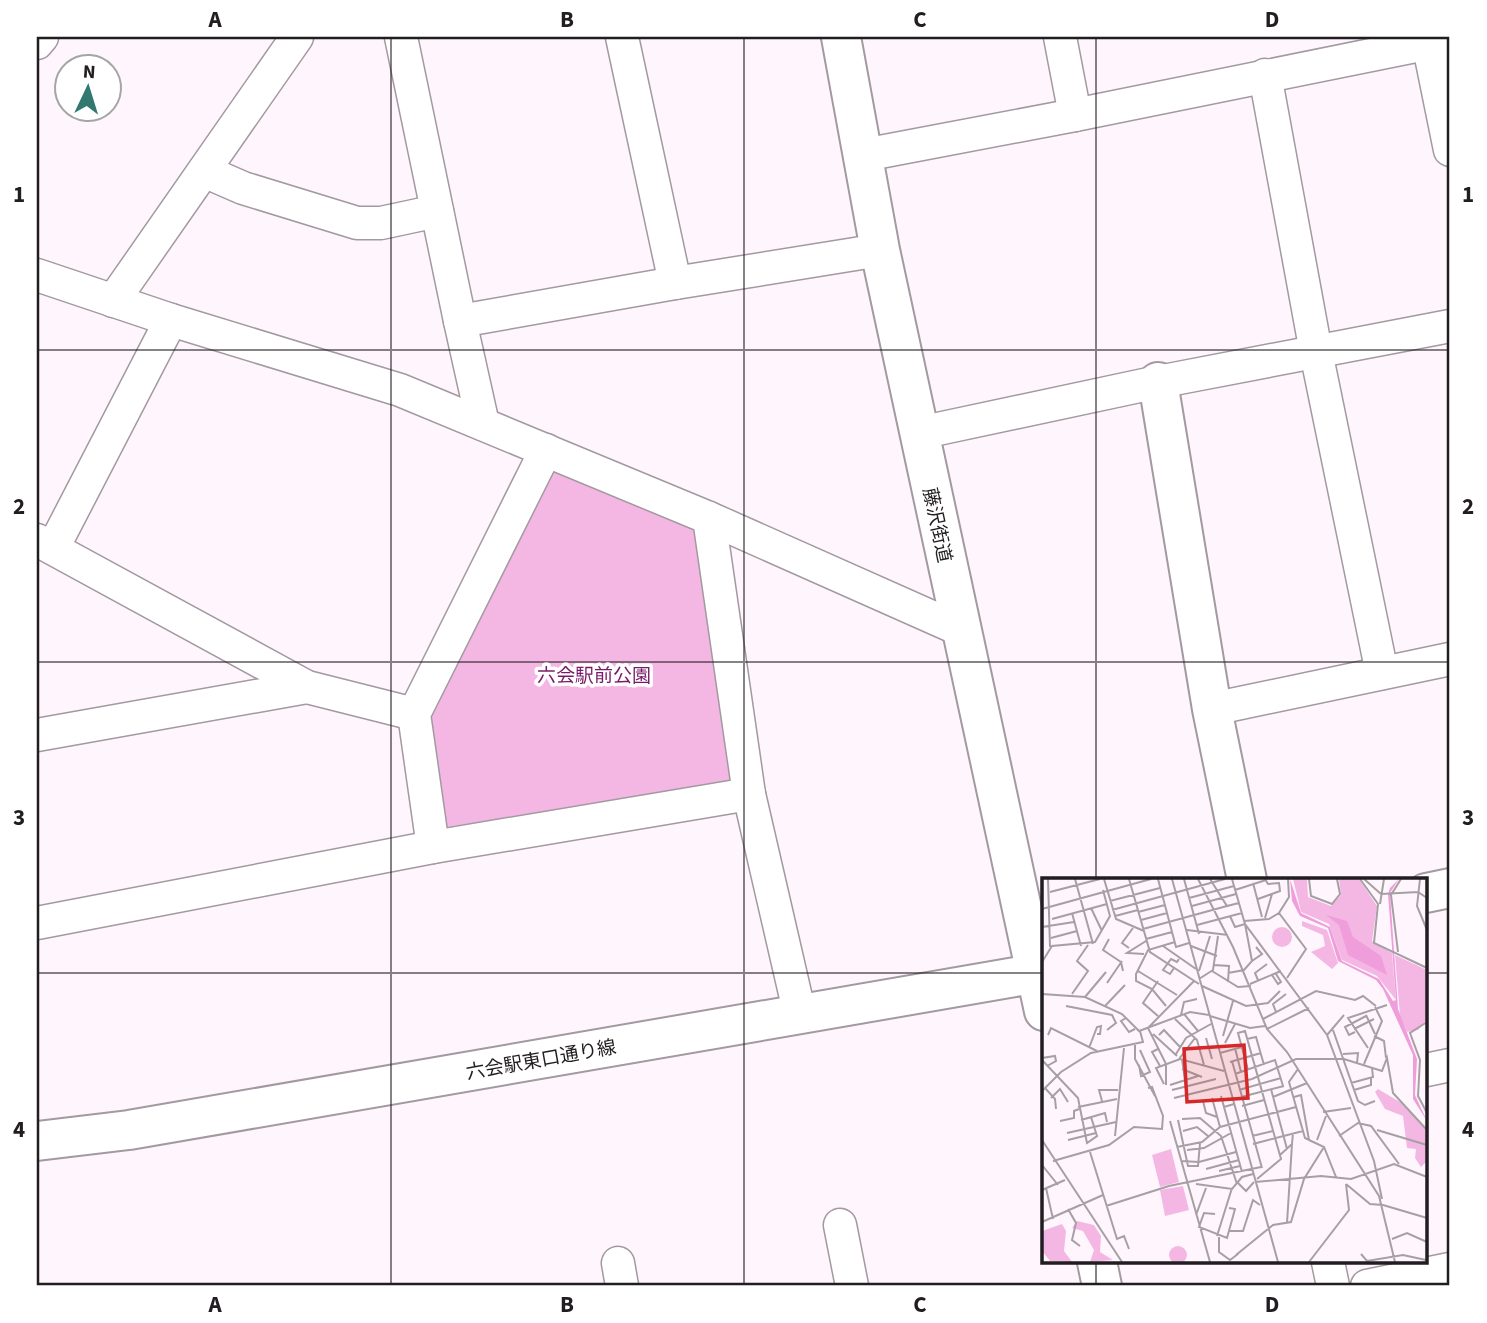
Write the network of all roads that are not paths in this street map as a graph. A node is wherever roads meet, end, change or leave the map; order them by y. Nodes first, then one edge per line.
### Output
1 (42, 37) edge
2 (297, 37) edge
3 (401, 37) edge
4 (622, 37) edge
5 (841, 37) edge
6 (1060, 37) edge
7 (1435, 40) edge
8 (37, 43) edge
9 (1265, 75) junction
10 (1075, 115) junction
11 (1450, 150) edge
12 (864, 155) junction
13 (204, 171) junction
14 (437, 211) junction
15 (880, 250) junction
16 (37, 275) edge
17 (675, 282) junction
18 (113, 301) junction
19 (171, 320) junction
20 (460, 321) junction
21 (1450, 326) edge
22 (1316, 352) junction
23 (1158, 382) junction
24 (483, 424) junction
25 (919, 433) junction
26 (546, 450) junction
27 (709, 517) junction
28 (45, 544) edge
29 (961, 630) junction
30 (1450, 659) edge
31 (1382, 673) junction
32 (307, 687) junction
33 (1212, 709) junction
34 (414, 714) junction
35 (37, 735) edge
36 (749, 794) junction
37 (433, 846) junction
38 (1247, 878) edge
39 (1450, 888) edge
40 (1428, 893) edge
41 (37, 923) edge
42 (1040, 973) edge
43 (1042, 992) edge
44 (800, 1015) junction
45 (1450, 1065) edge
46 (1428, 1070) edge
47 (37, 1141) edge
48 (840, 1226) dead end
49 (1097, 1264) edge
50 (1328, 1264) edge
51 (1450, 1269) edge
52 (852, 1286) edge
53 (1102, 1286) edge
54 (1333, 1286) edge
55 (1367, 1286) edge

1 - 8 street
2 - 13 street
3 - 14 street
4 - 17 street
5 - 12 main road, 藤沢街道
6 - 10 street
7 - 9 street
7 - 11 street
9 - 10 street
9 - 22 street
10 - 12 street
12 - 15 main road, 藤沢街道
13 - 14 street
13 - 18 street
14 - 20 street
15 - 17 street
15 - 25 main road, 藤沢街道
16 - 18 street
17 - 20 street
18 - 19 street
19 - 24 street
19 - 28 street
20 - 24 street
21 - 22 street
22 - 23 street
22 - 31 street
23 - 25 street
23 - 33 main road
24 - 26 street
25 - 29 main road, 藤沢街道
26 - 27 street
26 - 34 street
27 - 29 street
27 - 36 street
28 - 32 street
29 - 42 main road, 藤沢街道
30 - 31 street
31 - 33 street
32 - 34 street
32 - 35 street
33 - 38 main road
34 - 37 street
36 - 37 street
36 - 44 street
37 - 41 street
39 - 40 main road
42 - 43 main road, 藤沢街道
42 - 44 main road, 六会駅東口通り線
44 - 47 main road, 六会駅東口通り線
45 - 46 street
48 - 52 street
49 - 53 main road
50 - 54 street
51 - 55 street

